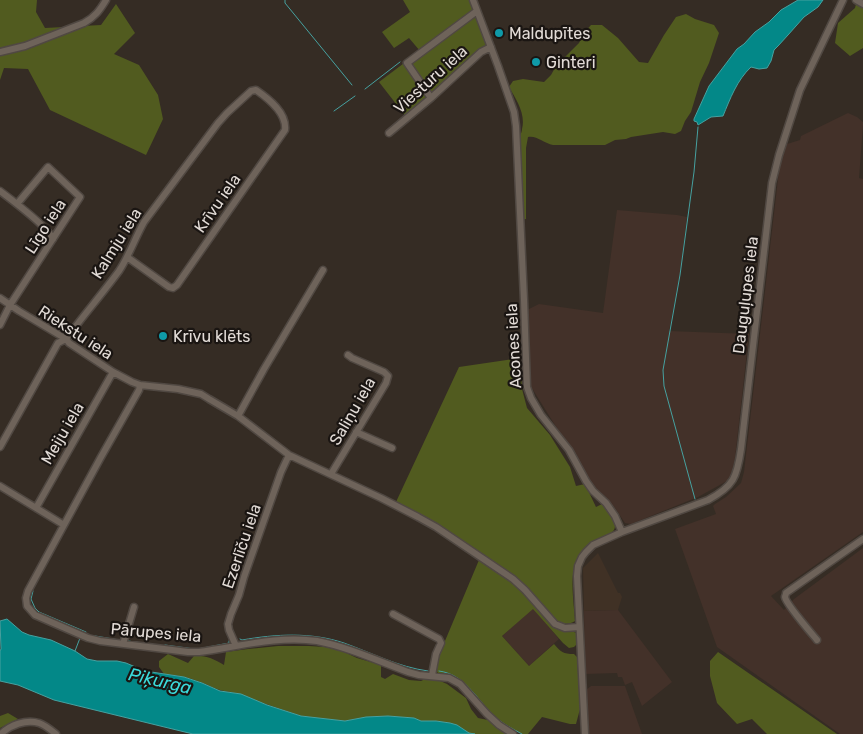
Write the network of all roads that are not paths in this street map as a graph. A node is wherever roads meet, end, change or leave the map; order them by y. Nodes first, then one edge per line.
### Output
1 (106, 0) edge
2 (473, 0) edge
3 (843, 0) edge
4 (856, 0) edge
5 (863, 4) edge
6 (477, 11) junction
7 (491, 48) junction
8 (0, 52) edge
9 (256, 90) joint
10 (431, 98) junction
11 (389, 133) dead end
12 (0, 191) edge
13 (17, 204) junction
14 (53, 239) junction
15 (127, 257) junction
16 (323, 270) dead end
17 (0, 298) edge
18 (10, 305) junction
19 (0, 325) edge
20 (66, 339) junction
21 (348, 355) dead end
22 (113, 372) junction
23 (140, 385) junction
24 (238, 416) junction
25 (356, 432) junction
26 (0, 447) edge
27 (392, 448) dead end
28 (289, 455) junction
29 (331, 474) junction
30 (0, 486) edge
31 (36, 508) junction
32 (64, 526) junction
33 (622, 532) junction
34 (863, 539) edge
35 (134, 607) dead end
36 (393, 614) dead end
37 (579, 627) junction
38 (817, 640) dead end
39 (123, 644) junction
40 (236, 646) junction
41 (432, 675) junction
42 (2, 734) edge
43 (56, 734) edge
44 (513, 734) edge
45 (584, 734) edge

1 - 8 street
2 - 6 street, Acones iela
3 - 33 street, Dauguļupes iela
4 - 5 street
6 - 7 street, Acones iela
6 - 10 street
7 - 10 street, Viesturu iela
7 - 33 street, Acones iela
9 - 15 street, Kalmju iela
9 - 15 street, Krīvu iela
10 - 11 street, Viesturu iela
12 - 13 street
13 - 14 street
13 - 14 street, Līgo iela
14 - 18 street, Līgo iela
15 - 20 street, Kalmju iela
16 - 24 street
17 - 18 street, Riekstu iela
18 - 19 street, Līgo iela
18 - 20 street, Riekstu iela
20 - 22 street, Riekstu iela
20 - 26 street, Kalmju iela
21 - 25 street, Saliņu iela
22 - 23 street, Riekstu iela
22 - 31 street, Meiju iela
23 - 24 street, Riekstu iela
23 - 32 street, Pārupes iela
24 - 28 street, Riekstu iela
25 - 27 street
25 - 29 street, Saliņu iela
28 - 29 street, Riekstu iela
28 - 40 street, Ezerlīču iela
29 - 37 street, Riekstu iela
30 - 31 street
31 - 32 street
32 - 39 street, Pārupes iela
33 - 37 street
34 - 38 street
35 - 39 street
36 - 41 street
37 - 45 street
39 - 40 street, Pārupes iela
40 - 41 street, Pārupes iela
41 - 44 street, Pārupes iela
42 - 43 street

